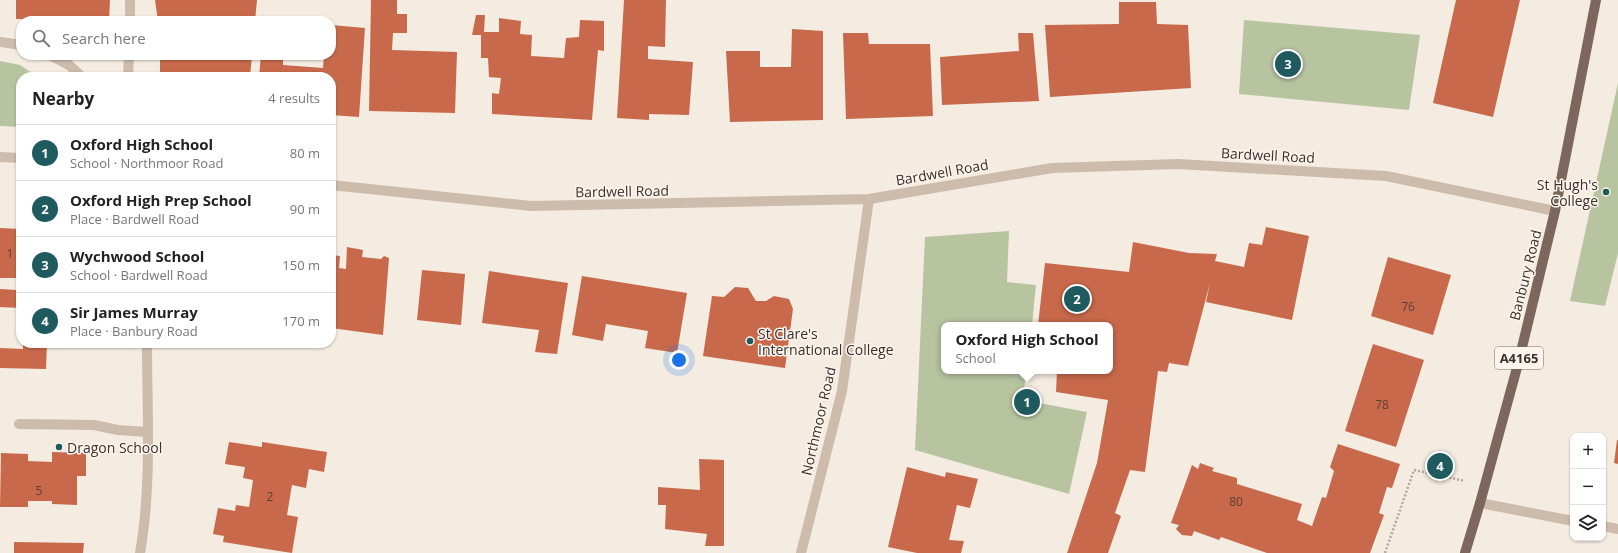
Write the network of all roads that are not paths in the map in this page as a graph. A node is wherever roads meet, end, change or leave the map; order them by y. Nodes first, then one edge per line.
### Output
1 (130, 0) edge
2 (1596, 0) edge
3 (130, 16) edge
4 (0, 42) edge
5 (16, 44) edge
6 (60, 60) edge
7 (129, 60) edge
8 (77, 72) edge
9 (128, 72) edge
10 (0, 157) edge
11 (16, 158) edge
12 (336, 186) edge
13 (869, 199) junction
14 (1555, 211) junction
15 (147, 348) edge
16 (19, 424) dead end
17 (147, 432) junction
18 (1480, 503) junction
19 (1570, 520) edge
20 (1606, 527) edge
21 (1618, 529) edge
22 (140, 553) edge
23 (801, 553) edge
24 (1465, 553) edge

1 - 3 street
2 - 14 main road, Banbury Road / A4165
4 - 5 street
6 - 8 street
7 - 9 street
10 - 11 street
12 - 13 street, Bardwell Road
13 - 14 street, Bardwell Road
13 - 23 street, Northmoor Road
14 - 18 main road, Banbury Road / A4165
15 - 17 street
16 - 17 street
17 - 22 street
18 - 19 street
18 - 24 main road, Banbury Road / A4165
20 - 21 street

